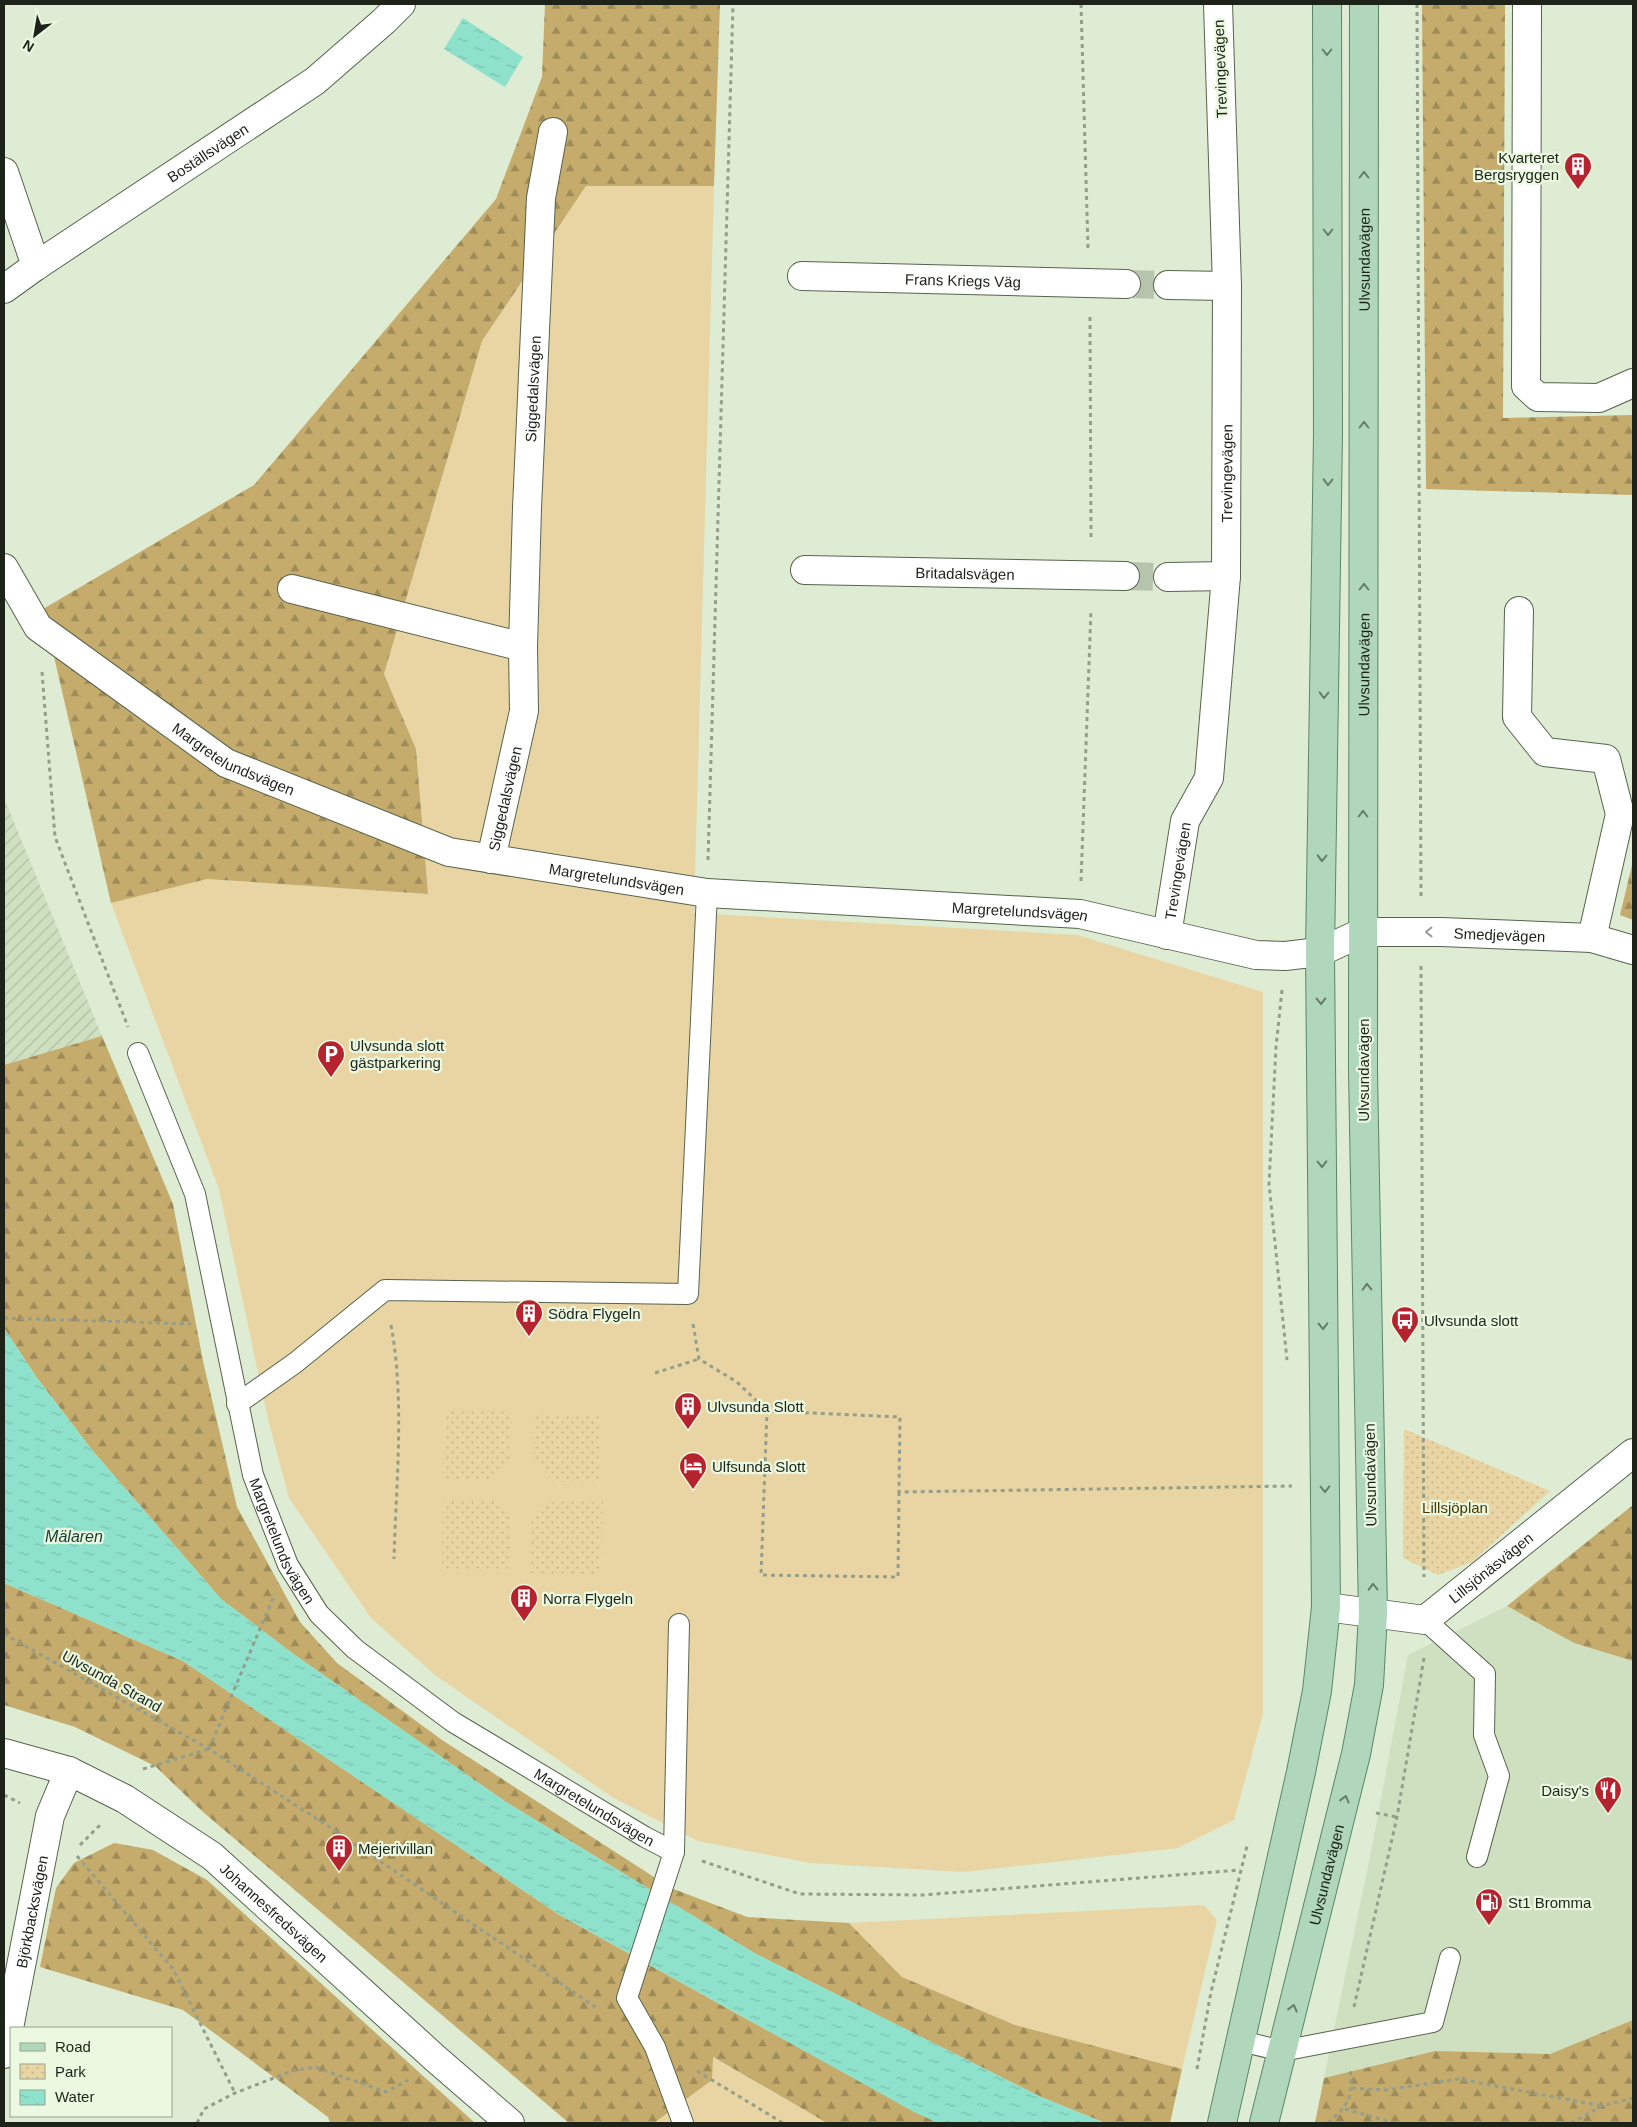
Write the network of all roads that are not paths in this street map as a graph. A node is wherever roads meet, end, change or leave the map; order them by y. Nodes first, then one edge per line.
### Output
1 (401, 4) edge
2 (1218, 4) edge
3 (1327, 4) edge
4 (1364, 4) edge
5 (1527, 4) edge
6 (553, 132) dead end
7 (4, 172) edge
8 (36, 266) junction
9 (802, 276) dead end
10 (1126, 284) tunnel mouth
11 (1168, 285) tunnel mouth
12 (1227, 286) junction
13 (4, 289) edge
14 (1633, 383) edge
15 (4, 568) edge
16 (805, 570) dead end
17 (1125, 576) tunnel mouth
18 (1226, 576) junction
19 (1168, 577) tunnel mouth
20 (292, 589) dead end
21 (1519, 611) dead end
22 (523, 647) junction
23 (491, 859) junction
24 (707, 893) junction
25 (1363, 932) junction
26 (1167, 935) junction
27 (1592, 938) junction
28 (1633, 950) edge
29 (1320, 952) junction
30 (138, 1053) road end
31 (237, 1404) junction
32 (1633, 1454) edge
33 (1326, 1607) junction
34 (1373, 1614) junction
35 (1424, 1620) junction
36 (679, 1624) dead end
37 (4, 1753) edge
38 (69, 1771) junction
39 (674, 1852) junction
40 (1477, 1857) dead end
41 (1450, 1958) dead end
42 (1241, 2041) junction
43 (1282, 2051) junction
44 (4, 2054) edge
45 (510, 2123) edge
46 (683, 2123) edge
47 (1222, 2123) edge
48 (1264, 2123) edge

1 - 8 street, Boställsvägen
2 - 12 street, Trevingevägen
3 -> 29 main road
25 -> 4 main road, Ulvsundavägen
5 - 14 street
6 - 22 street, Siggedalsvägen
7 - 8 street
8 - 13 street, Boställsvägen
9 - 10 street, Frans Kriegs Väg
11 - 12 street
12 - 18 street, Trevingevägen
15 - 23 street, Margretelundsvägen
16 - 17 street, Britadalsvägen
18 - 19 street
18 - 26 street, Trevingevägen
20 - 22 street
21 - 27 street
22 - 23 street, Siggedalsvägen
23 - 24 street, Margretelundsvägen
24 - 26 street, Margretelundsvägen
24 - 31 lane
27 -> 25 street, Smedjevägen
25 - 29 street, Margretelundsvägen
34 -> 25 main road, Ulvsundavägen
26 - 29 street, Margretelundsvägen
27 - 28 street, Smedjevägen
29 -> 33 main road
30 - 31 lane, Margretelundsvägen
31 - 39 lane, Margretelundsvägen
32 - 35 street, Lillsjönäsvägen
33 - 34 street
33 - 42 main road
34 - 35 street
43 -> 34 main road, Ulvsundavägen
35 - 40 lane
36 - 39 lane
37 - 38 street, Johannesfredsvägen
38 - 44 street, Björkbacksvägen
38 - 45 street, Johannesfredsvägen
39 - 46 lane
41 - 43 lane
42 - 43 lane
42 - 47 main road
43 - 48 main road, Ulvsundavägen

